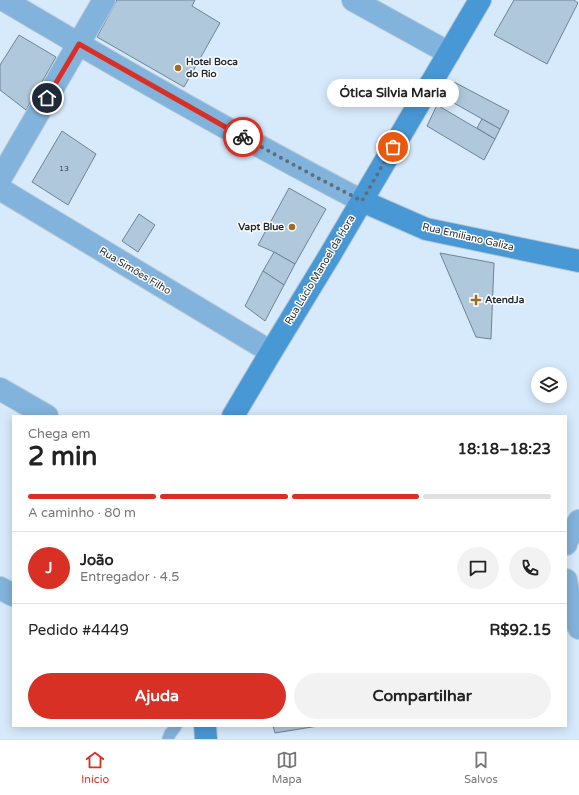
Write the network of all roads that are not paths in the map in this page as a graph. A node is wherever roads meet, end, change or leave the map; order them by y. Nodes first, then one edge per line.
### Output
1 (4, 0) edge
2 (104, 0) edge
3 (353, 0) edge
4 (480, 0) edge
5 (79, 44) junction
6 (449, 53) junction
7 (0, 179) edge
8 (0, 189) edge
9 (362, 201) junction
10 (579, 261) edge
11 (270, 352) junction
12 (0, 389) edge
13 (45, 415) edge
14 (234, 415) edge
15 (579, 520) edge
16 (567, 540) edge
17 (567, 586) edge
18 (0, 588) edge
19 (12, 594) edge
20 (579, 628) edge
21 (175, 727) edge
22 (168, 739) edge

1 - 5 street
2 - 5 street
3 - 6 street
4 - 6 street, Rua Lúcio Manoel da Hora
5 - 7 street
5 - 9 street
6 - 9 street, Rua Lúcio Manoel da Hora
8 - 11 street, Rua Simões Filho
9 - 10 street, Rua Emiliano Galiza
9 - 11 street, Rua Lúcio Manoel da Hora
11 - 14 street, Rua Lúcio Manoel da Hora
12 - 13 street
15 - 16 street
17 - 20 street
18 - 19 street
21 - 22 lane

